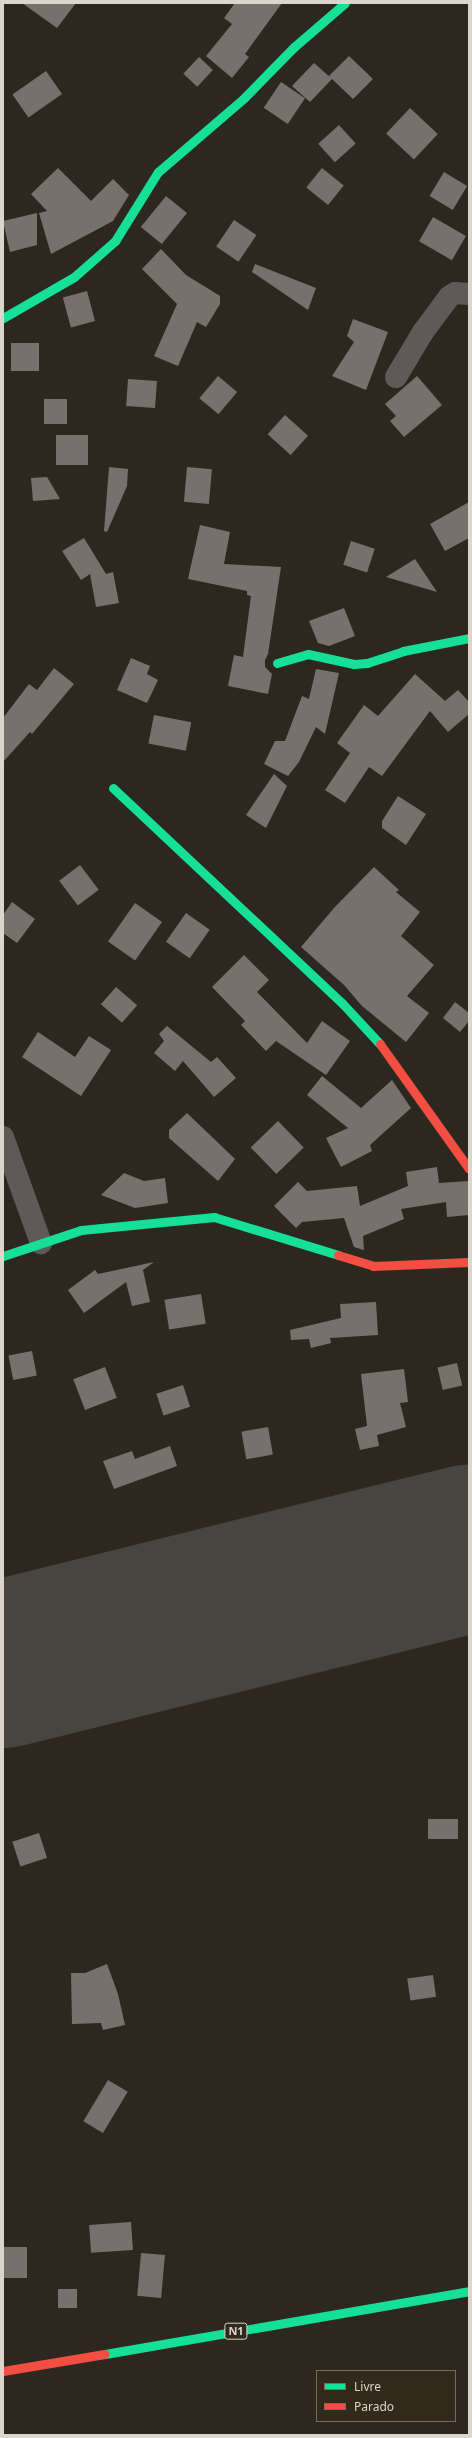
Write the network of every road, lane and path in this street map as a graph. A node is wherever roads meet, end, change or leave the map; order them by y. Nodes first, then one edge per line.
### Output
1 (345, 3) edge
2 (469, 294) edge
3 (3, 318) edge
4 (396, 377) dead end
5 (469, 638) edge
6 (277, 663) dead end
7 (114, 788) dead end
8 (3, 1137) edge
9 (469, 1169) edge
10 (41, 1243) junction
11 (3, 1256) edge
12 (469, 1262) edge
13 (469, 2291) edge
14 (3, 2371) edge

1 - 3 main road
2 - 4 street
5 - 6 main road
7 - 9 main road
8 - 10 street
10 - 11 main road
10 - 12 main road
13 - 14 main road, N1

